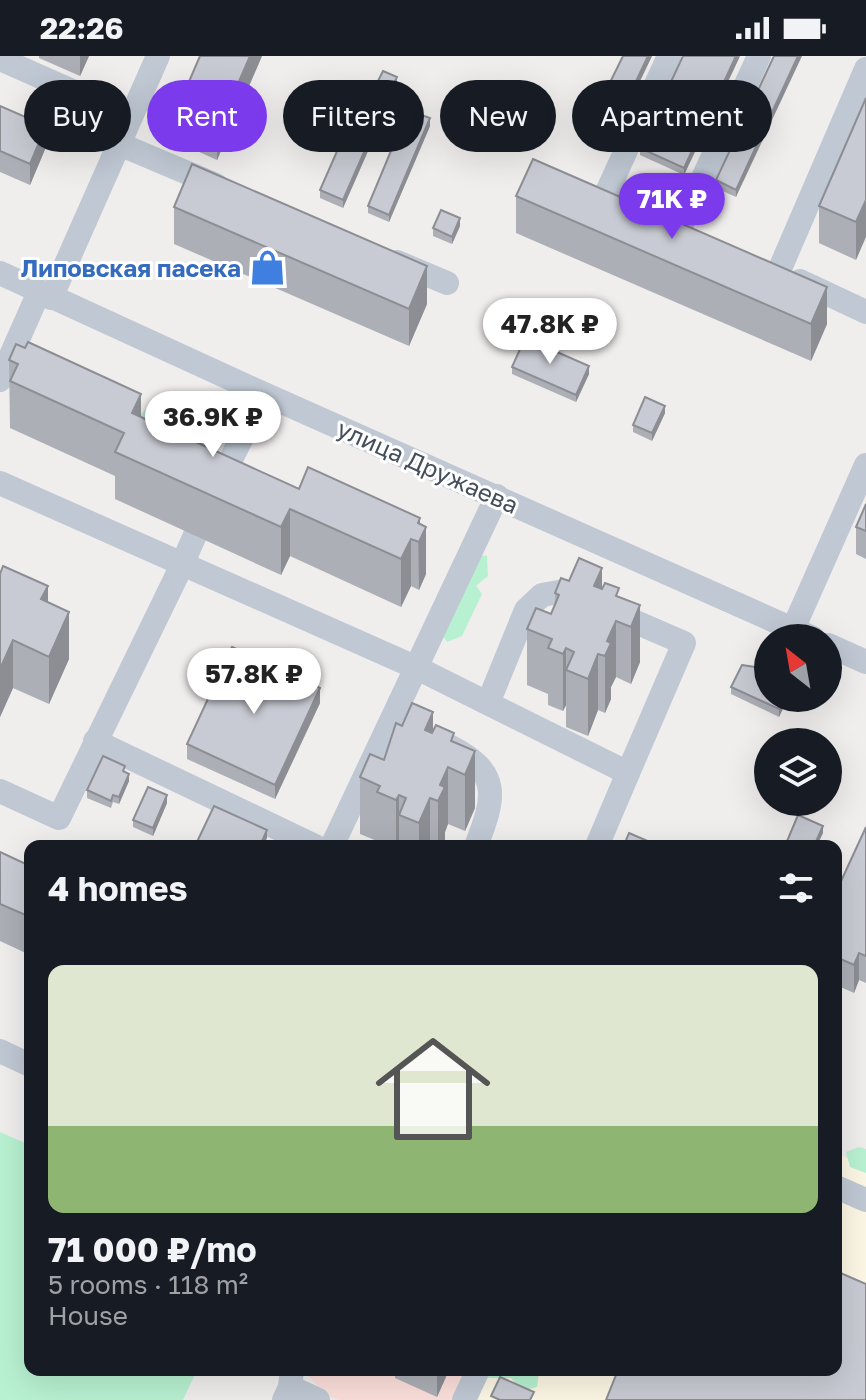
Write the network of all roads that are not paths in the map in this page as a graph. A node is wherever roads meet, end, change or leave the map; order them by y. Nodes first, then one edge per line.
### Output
1 (158, 56) edge
2 (669, 56) edge
3 (759, 56) edge
4 (0, 59) edge
5 (27, 62) edge
6 (866, 69) edge
7 (61, 80) edge
8 (131, 117) edge
9 (131, 149) edge
10 (115, 152) edge
11 (580, 180) edge
12 (233, 192) edge
13 (607, 192) junction
14 (632, 204) edge
15 (656, 215) edge
16 (376, 253) edge
17 (0, 273) edge
18 (447, 283) dead end
19 (45, 295) junction
20 (866, 312) edge
21 (0, 380) edge
22 (264, 394) junction
23 (866, 465) edge
24 (0, 483) edge
25 (497, 496) junction
26 (212, 497) edge
27 (195, 535) dead end
28 (182, 565) junction
29 (781, 624) edge
30 (807, 624) edge
31 (842, 651) edge
32 (866, 662) edge
33 (417, 668) junction
34 (488, 703) junction
35 (394, 717) junction
36 (95, 741) junction
37 (628, 773) junction
38 (0, 791) edge
39 (298, 840) edge
40 (335, 840) edge
41 (478, 840) edge
42 (600, 840) edge
43 (0, 1051) edge
44 (24, 1062) edge
45 (842, 1190) edge
46 (866, 1200) edge
47 (475, 1376) edge
48 (289, 1386) edge
49 (318, 1400) edge
50 (464, 1400) edge

1 - 8 street
2 - 13 street
3 - 15 street
4 - 5 street
5 - 7 street
6 - 20 street
9 - 12 street
10 - 19 street
11 - 13 street
13 - 14 street
16 - 18 street
17 - 19 street, улица Дружаева
19 - 21 street
19 - 22 street, улица Дружаева
22 - 25 street, улица Дружаева
22 - 26 street
23 - 30 street
24 - 28 street
25 - 29 street, улица Дружаева
25 - 33 street
27 - 28 street
28 - 33 street
28 - 36 street
31 - 32 street
33 - 34 street
33 - 35 street
34 - 37 street
34 - 37 street
35 - 40 street
35 - 41 street
36 - 38 street
36 - 39 street
37 - 42 street
43 - 44 street
45 - 46 street
47 - 50 street
48 - 49 street

